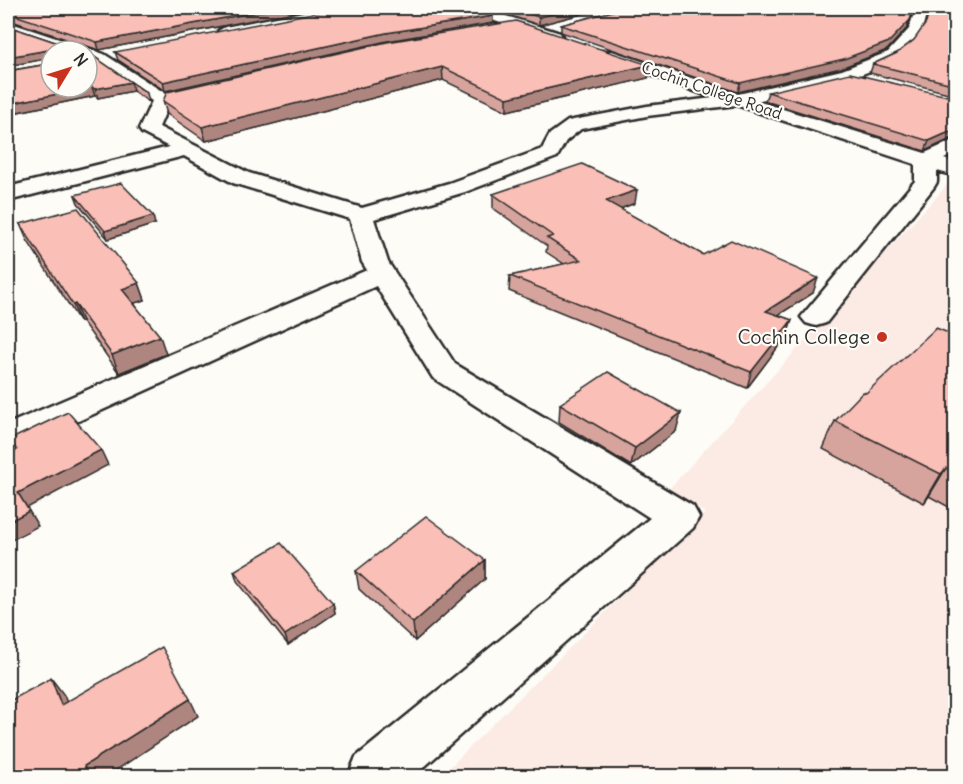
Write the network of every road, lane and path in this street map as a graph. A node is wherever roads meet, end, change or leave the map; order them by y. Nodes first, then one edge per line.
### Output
1 (341, 8) edge
2 (469, 8) edge
3 (935, 8) edge
4 (521, 25) junction
5 (563, 25) edge
6 (8, 26) edge
7 (487, 30) edge
8 (541, 31) junction
9 (216, 32) edge
10 (48, 39) edge
11 (574, 42) edge
12 (596, 50) edge
13 (99, 56) edge
14 (847, 74) junction
15 (880, 82) edge
16 (737, 100) junction
17 (956, 146) edge
18 (187, 149) junction
19 (926, 161) junction
20 (956, 170) edge
21 (8, 194) edge
22 (362, 215) junction
23 (382, 273) junction
24 (816, 317) dead end
25 (8, 438) edge
26 (375, 777) edge

1 - 9 street
2 - 4 street
3 - 14 street
4 - 7 street
4 - 8 street
5 - 8 street
6 - 10 street
8 - 11 street
12 - 16 street, Cochin College Road
13 - 18 street
14 - 15 street
14 - 16 street
16 - 19 street, Cochin College Road
16 - 22 street
17 - 19 street
18 - 21 street
18 - 22 street
19 - 20 street, Cochin College Road
19 - 24 street
22 - 23 street
23 - 25 street
23 - 26 street

